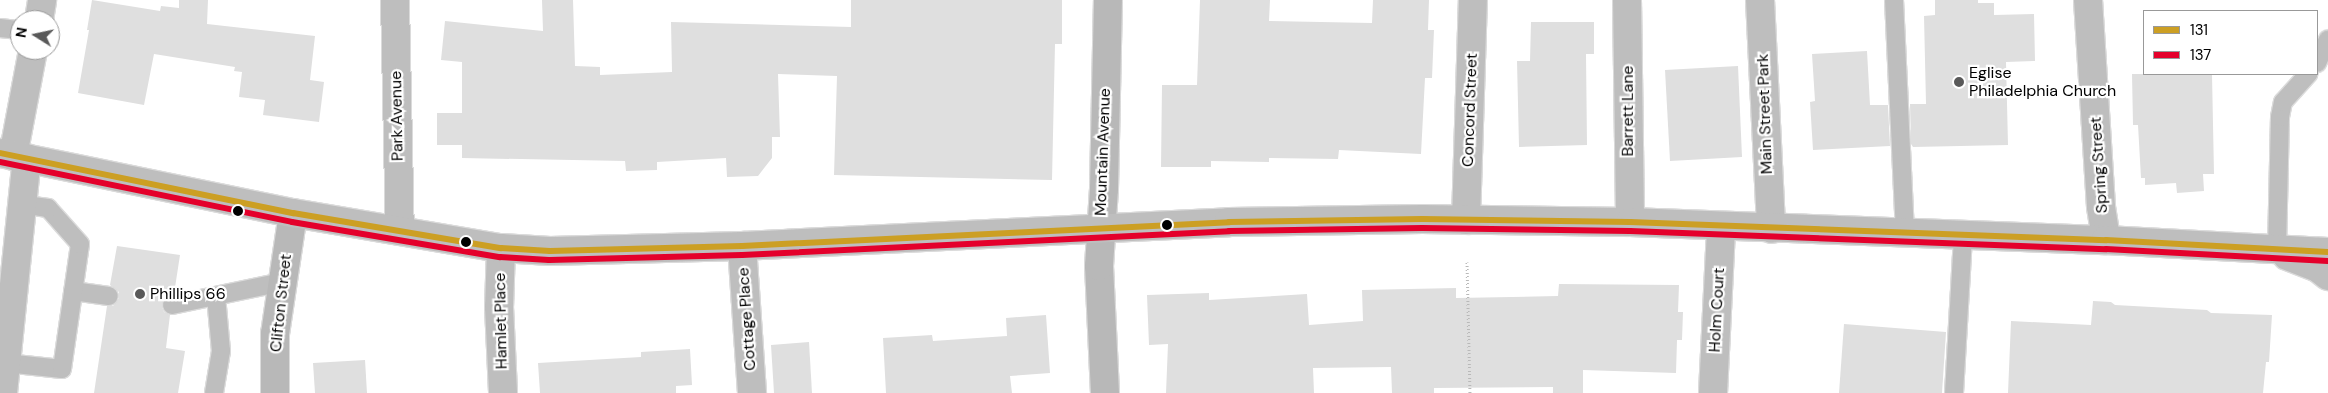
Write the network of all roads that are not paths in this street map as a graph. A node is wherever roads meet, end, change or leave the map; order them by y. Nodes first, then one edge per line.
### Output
1 (395, 0) edge
2 (1108, 0) edge
3 (1473, 0) edge
4 (1627, 0) edge
5 (1760, 0) edge
6 (1894, 0) edge
7 (2088, 0) edge
8 (2328, 39) edge
9 (31, 60) edge
10 (2318, 61) edge
11 (2307, 75) edge
12 (13, 156) edge
13 (20, 204) junction
14 (293, 213) junction
15 (1466, 220) junction
16 (1630, 222) junction
17 (1721, 227) junction
18 (1100, 228) junction
19 (1771, 229) junction
20 (400, 231) junction
21 (1905, 233) junction
22 (1963, 237) junction
23 (2106, 240) junction
24 (8, 246) edge
25 (742, 246) junction
26 (501, 248) junction
27 (2264, 248) junction
28 (2328, 252) edge
29 (2328, 276) edge
30 (282, 282) junction
31 (73, 291) junction
32 (109, 296) dead end
33 (216, 296) junction
34 (172, 305) dead end
35 (6, 363) junction
36 (3, 393) edge
37 (214, 393) edge
38 (275, 393) edge
39 (503, 393) edge
40 (752, 393) edge
41 (1105, 393) edge
42 (1713, 393) edge
43 (1954, 393) edge

1 - 20 main road, Park Avenue
2 - 18 street, Mountain Avenue
3 - 15 main road, Concord Street
4 - 16 main road, Barrett Lane
5 - 19 main road, Main Street Park
6 - 21 lane
7 - 23 main road, Spring Street
8 - 10 lane
9 - 12 main road
11 - 27 lane
12 - 13 main road
12 - 14 main road
13 - 24 main road
13 - 31 lane
14 - 20 main road
14 - 30 street, Clifton Street
15 - 16 main road
15 - 18 main road
16 - 17 main road
17 - 19 main road
17 - 42 main road, Holm Court
18 - 25 main road
18 - 41 street, Mountain Avenue
19 - 21 main road
20 - 26 main road
21 - 22 main road
22 - 23 main road
22 - 43 lane
23 - 27 main road
24 - 35 main road
25 - 26 main road
25 - 40 main road, Cottage Place
26 - 39 main road, Hamlet Place
27 - 28 main road
27 - 29 main road
30 - 33 lane
30 - 38 street, Clifton Street
31 - 32 lane
31 - 35 lane
33 - 34 lane
33 - 37 lane
35 - 36 main road

